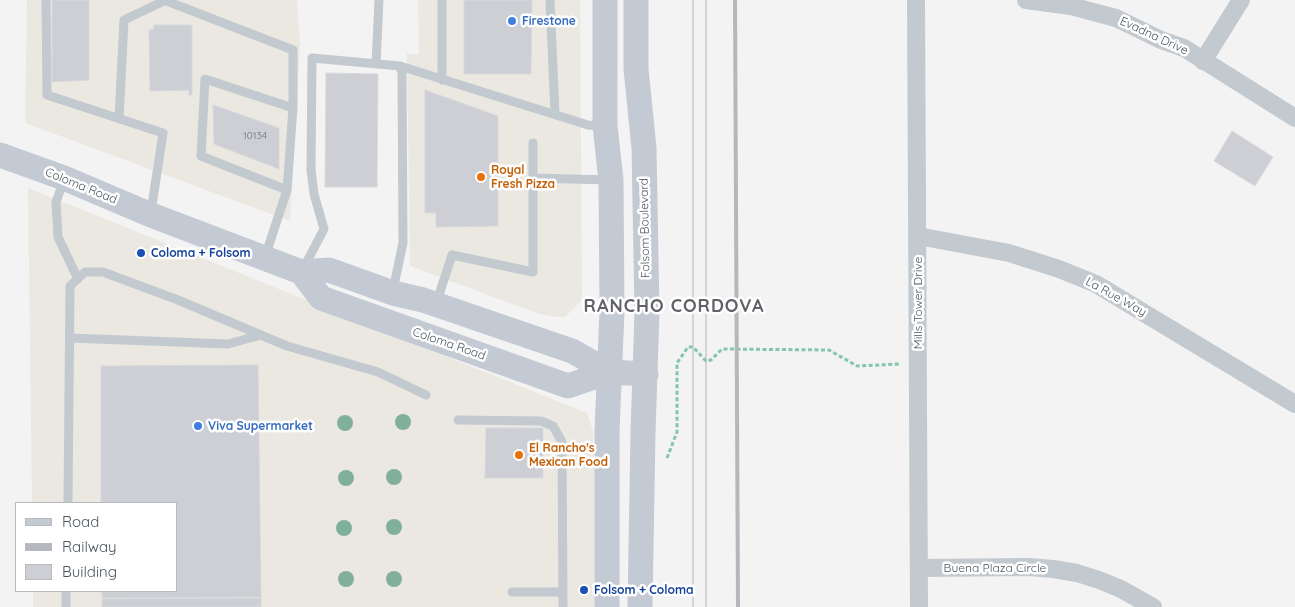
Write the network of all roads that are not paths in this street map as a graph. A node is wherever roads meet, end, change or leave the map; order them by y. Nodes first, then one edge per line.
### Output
1 (46, 0) edge
2 (164, 0) edge
3 (379, 0) edge
4 (442, 0) edge
5 (550, 0) edge
6 (605, 0) edge
7 (636, 0) edge
8 (916, 0) edge
9 (1026, 0) edge
10 (1241, 0) edge
11 (1203, 61) junction
12 (376, 64) junction
13 (400, 66) junction
14 (442, 80) junction
15 (293, 108) junction
16 (555, 114) junction
17 (1295, 118) edge
18 (119, 119) junction
19 (605, 126) junction
20 (533, 144) dead end
21 (0, 155) edge
22 (64, 178) junction
23 (533, 178) junction
24 (611, 180) junction
25 (287, 190) junction
26 (151, 214) junction
27 (918, 236) junction
28 (265, 259) junction
29 (301, 272) junction
30 (78, 279) junction
31 (393, 293) junction
32 (436, 305) junction
33 (261, 335) junction
34 (70, 338) junction
35 (608, 372) junction
36 (646, 374) junction
37 (426, 395) dead end
38 (1295, 404) edge
39 (458, 420) dead end
40 (68, 502) edge
41 (919, 568) junction
42 (66, 592) edge
43 (512, 592) dead end
44 (563, 592) junction
45 (66, 607) edge
46 (563, 607) edge
47 (607, 607) edge
48 (640, 607) edge
49 (920, 607) edge
50 (1153, 607) edge

1 - 18 lane
2 - 15 lane
2 - 18 lane
3 - 12 lane
4 - 14 lane
5 - 16 lane
6 - 19 main road
7 - 36 main road, Folsom Boulevard
8 - 27 street, Mills Tower Drive
9 - 11 street, Evadna Drive
10 - 11 street
11 - 17 street, Evadna Drive
12 - 13 lane
12 - 29 lane
13 - 14 lane
13 - 31 lane
14 - 16 lane
15 - 25 lane
15 - 25 lane
16 - 19 lane
18 - 26 lane
19 - 24 main road
20 - 23 lane
21 - 22 main road, Coloma Road
22 - 26 main road, Coloma Road
22 - 30 lane
23 - 24 lane
23 - 32 lane
24 - 35 main road
25 - 28 lane
26 - 28 main road, Coloma Road
27 - 38 street, La Rue Way
27 - 41 street, Mills Tower Drive
28 - 29 main road, Coloma Road
29 - 31 main road, Coloma Road
29 - 35 main road, Coloma Road
30 - 33 lane
30 - 34 lane
31 - 32 main road, Coloma Road
32 - 35 main road, Coloma Road
33 - 34 lane
33 - 37 lane
34 - 40 lane
35 - 36 main road, Coloma Road
35 - 47 main road
36 - 48 main road, Folsom Boulevard
39 - 44 lane
41 - 49 street, Mills Tower Drive
41 - 50 street, Buena Plaza Circle
42 - 45 lane
43 - 44 lane
44 - 46 lane

